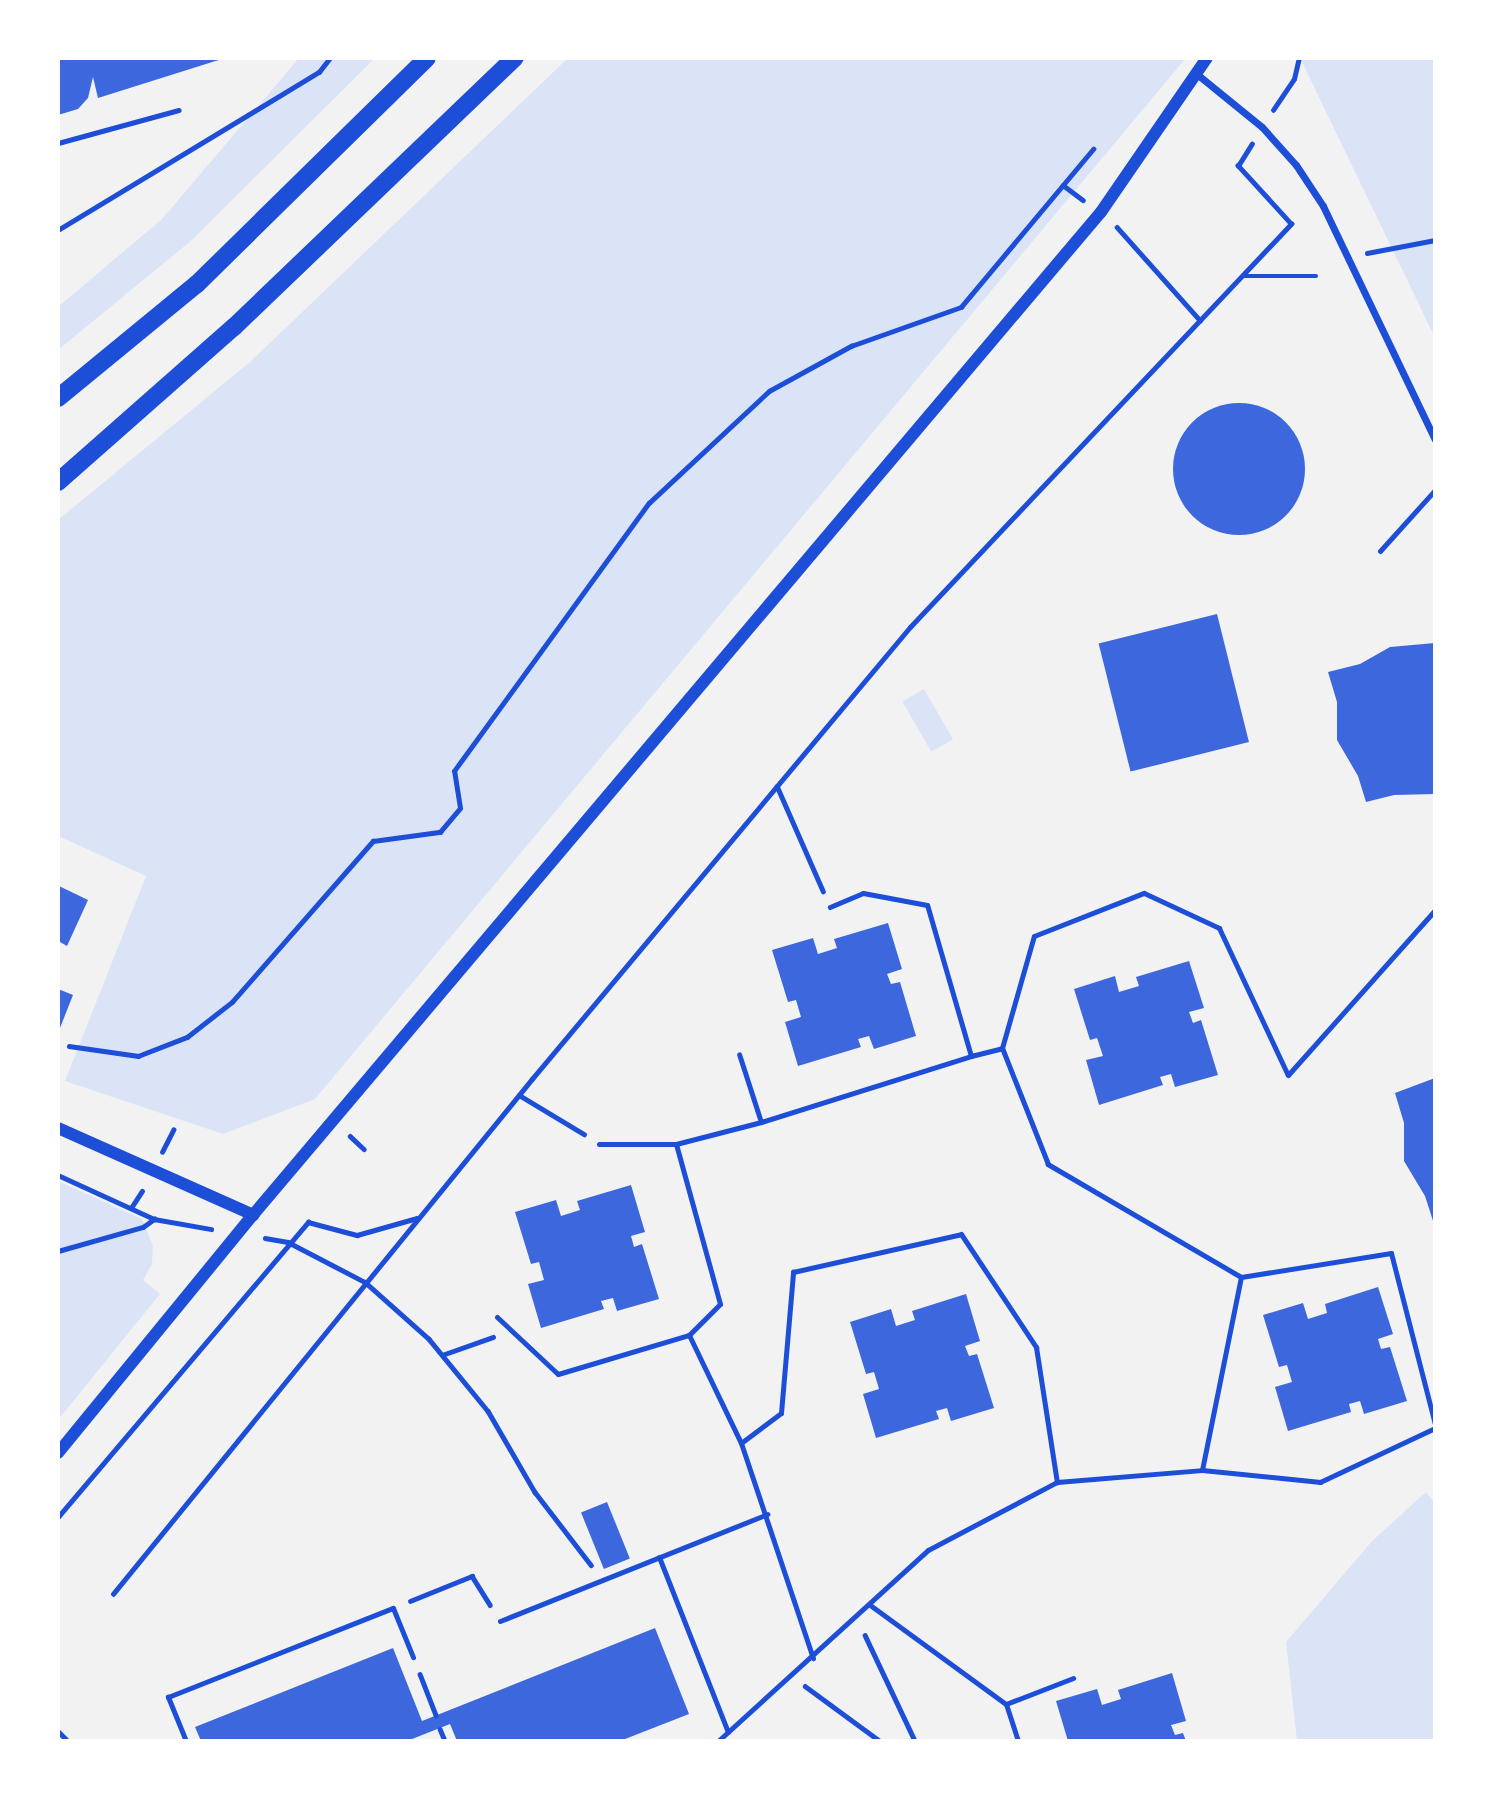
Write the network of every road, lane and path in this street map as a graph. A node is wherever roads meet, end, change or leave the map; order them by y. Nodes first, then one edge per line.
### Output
1 (330, 58) edge
2 (427, 58) edge
3 (515, 58) edge
4 (1207, 58) edge
5 (1299, 58) edge
6 (1198, 75) junction
7 (179, 110) dead end
8 (1262, 127) junction
9 (58, 143) edge
10 (1093, 149) dead end
11 (1063, 186) junction
12 (1101, 212) junction
13 (58, 230) edge
14 (1435, 240) edge
15 (1349, 256) junction
16 (1242, 276) junction
17 (1316, 276) dead end
18 (1200, 320) junction
19 (58, 398) edge
20 (1435, 440) edge
21 (58, 482) edge
22 (1435, 490) edge
23 (1380, 551) dead end
24 (777, 786) junction
25 (830, 907) joint
26 (1435, 909) edge
27 (69, 1046) dead end
28 (1002, 1048) junction
29 (739, 1054) dead end
30 (971, 1056) junction
31 (519, 1094) junction
32 (761, 1122) junction
33 (58, 1128) edge
34 (600, 1144) joint
35 (676, 1144) junction
36 (58, 1175) edge
37 (253, 1215) junction
38 (418, 1217) junction
39 (154, 1219) junction
40 (237, 1234) junction
41 (288, 1242) junction
42 (58, 1251) edge
43 (1241, 1277) junction
44 (365, 1282) junction
45 (497, 1317) dead end
46 (510, 1330) junction
47 (688, 1335) junction
48 (442, 1355) junction
49 (1435, 1426) edge
50 (741, 1443) junction
51 (58, 1453) edge
52 (1202, 1470) junction
53 (1057, 1482) junction
54 (767, 1514) junction
55 (58, 1517) edge
56 (659, 1557) junction
57 (602, 1580) junction
58 (113, 1594) dead end
59 (870, 1605) junction
60 (393, 1608) junction
61 (857, 1618) junction
62 (500, 1621) joint
63 (413, 1657) joint
64 (813, 1658) junction
65 (792, 1676) junction
66 (1073, 1678) dead end
67 (1006, 1704) junction
68 (436, 1715) dead end
69 (439, 1728) dead end
70 (58, 1731) edge
71 (728, 1732) junction
72 (68, 1741) edge
73 (186, 1741) edge
74 (445, 1741) edge
75 (718, 1741) edge
76 (880, 1741) edge
77 (915, 1741) edge
78 (1018, 1741) edge

1 - 13 path
2 - 19 main road
3 - 21 main road
4 - 6 street
5 - 8 path
6 - 8 street
6 - 12 street
7 - 9 lane
8 - 15 street
8 - 16 path
10 - 11 path
11 - 12 path
11 - 27 path
12 - 18 path
12 - 37 street
14 - 15 path
15 - 20 street
16 - 17 path
16 - 18 path
18 - 24 path
22 - 23 lane
24 - 25 path
24 - 31 path
25 - 30 lane
26 - 28 lane
28 - 30 lane
28 - 43 lane
29 - 32 lane
30 - 32 lane
31 - 34 path
31 - 38 path
32 - 35 lane
33 - 37 street
34 - 35 lane
35 - 47 lane
36 - 39 path
37 - 40 street
38 - 41 path
38 - 44 path
39 - 40 path
39 - 42 path
40 - 41 path
40 - 51 street
41 - 44 path
41 - 55 path
43 - 49 lane
43 - 52 lane
44 - 48 path
44 - 58 path
45 - 46 lane
46 - 47 lane
46 - 48 path
47 - 50 lane
48 - 57 path
49 - 52 lane
50 - 53 lane
50 - 54 lane
52 - 53 lane
53 - 59 lane
54 - 56 lane
54 - 64 lane
56 - 57 lane
56 - 71 lane
57 - 62 lane
59 - 61 lane
59 - 67 lane
60 - 62 path
60 - 63 lane
60 - 73 lane
61 - 64 lane
61 - 77 path
63 - 68 path
64 - 65 lane
65 - 71 lane
65 - 76 path
66 - 67 lane
67 - 78 lane
69 - 74 path
70 - 72 path
71 - 75 lane

